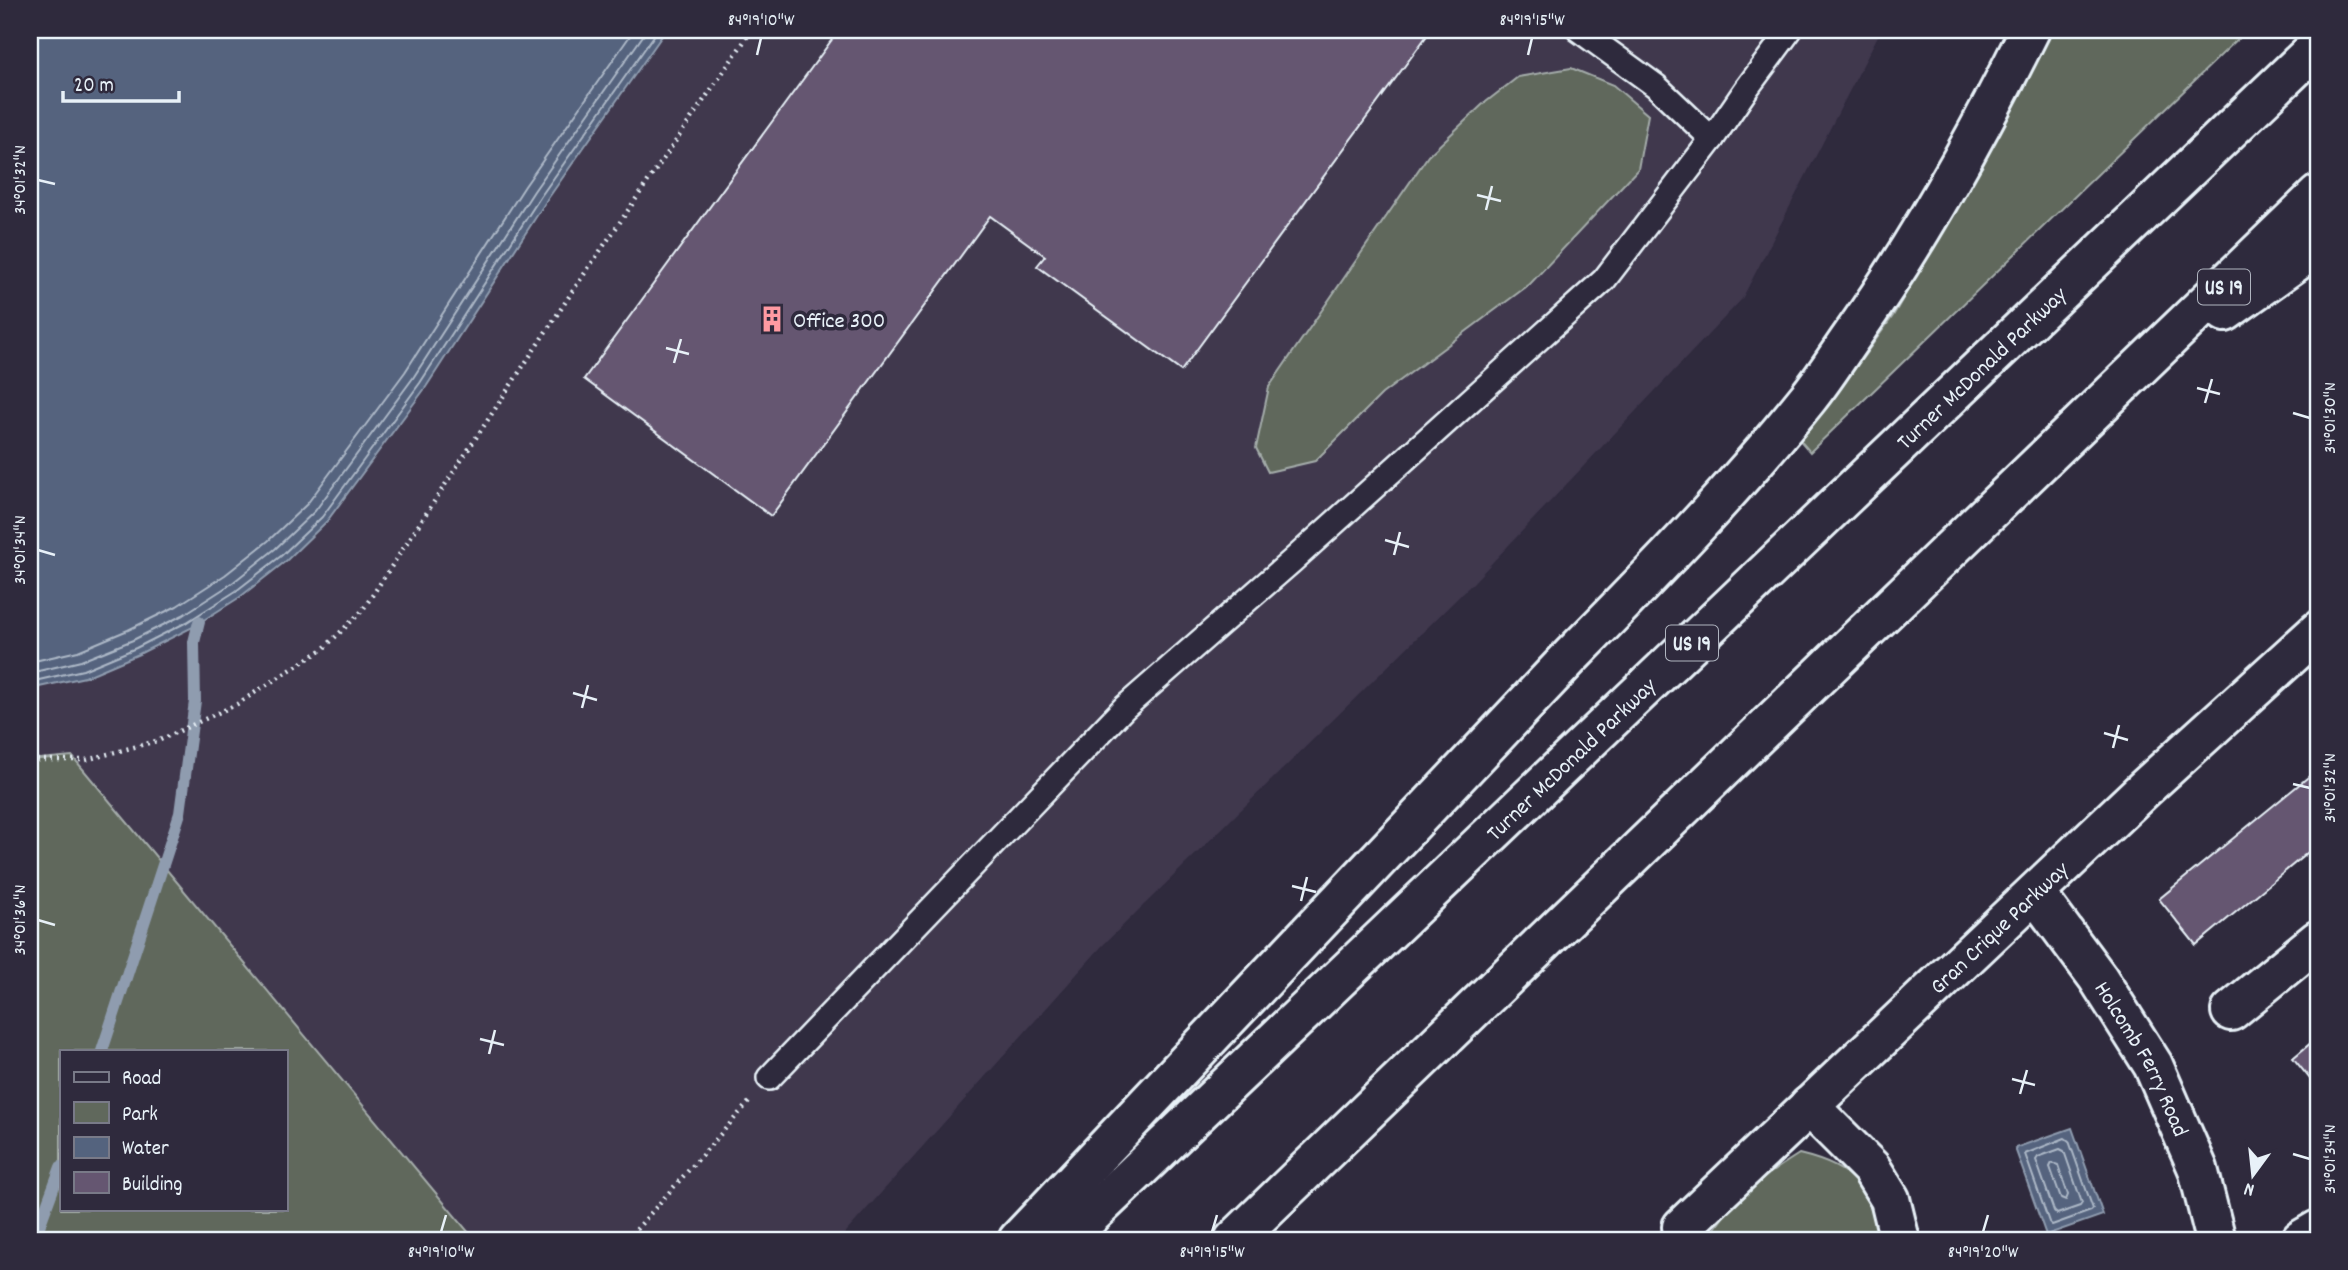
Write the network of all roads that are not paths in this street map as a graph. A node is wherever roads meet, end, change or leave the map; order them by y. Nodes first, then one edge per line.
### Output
1 (1579, 30) edge
2 (1790, 30) edge
3 (2030, 30) edge
4 (2318, 46) edge
5 (1713, 139) junction
6 (2318, 195) edge
7 (2318, 246) edge
8 (2129, 379) junction
9 (2318, 631) edge
10 (2035, 893) junction
11 (2318, 940) edge
12 (2231, 1012) dead end
13 (769, 1079) road end
14 (1809, 1107) junction
15 (2318, 1230) edge
16 (1676, 1234) edge
17 (1018, 1240) edge
18 (1065, 1240) edge
19 (1234, 1240) edge
20 (1900, 1240) edge
21 (2216, 1240) edge
22 (2301, 1240) edge

1 - 5 lane
2 - 5 lane
3 - 17 main road
4 - 18 main road, Turner McDonald Parkway / US 19
5 - 13 lane
6 - 8 main road, US 19
7 - 8 main road
8 - 19 main road, US 19
9 - 10 main road, Gran Crique Parkway
10 - 14 main road, Gran Crique Parkway
10 - 21 main road, Holcomb Ferry Road
11 - 12 main road
14 - 16 main road, Gran Crique Parkway
14 - 20 main road
15 - 22 main road

